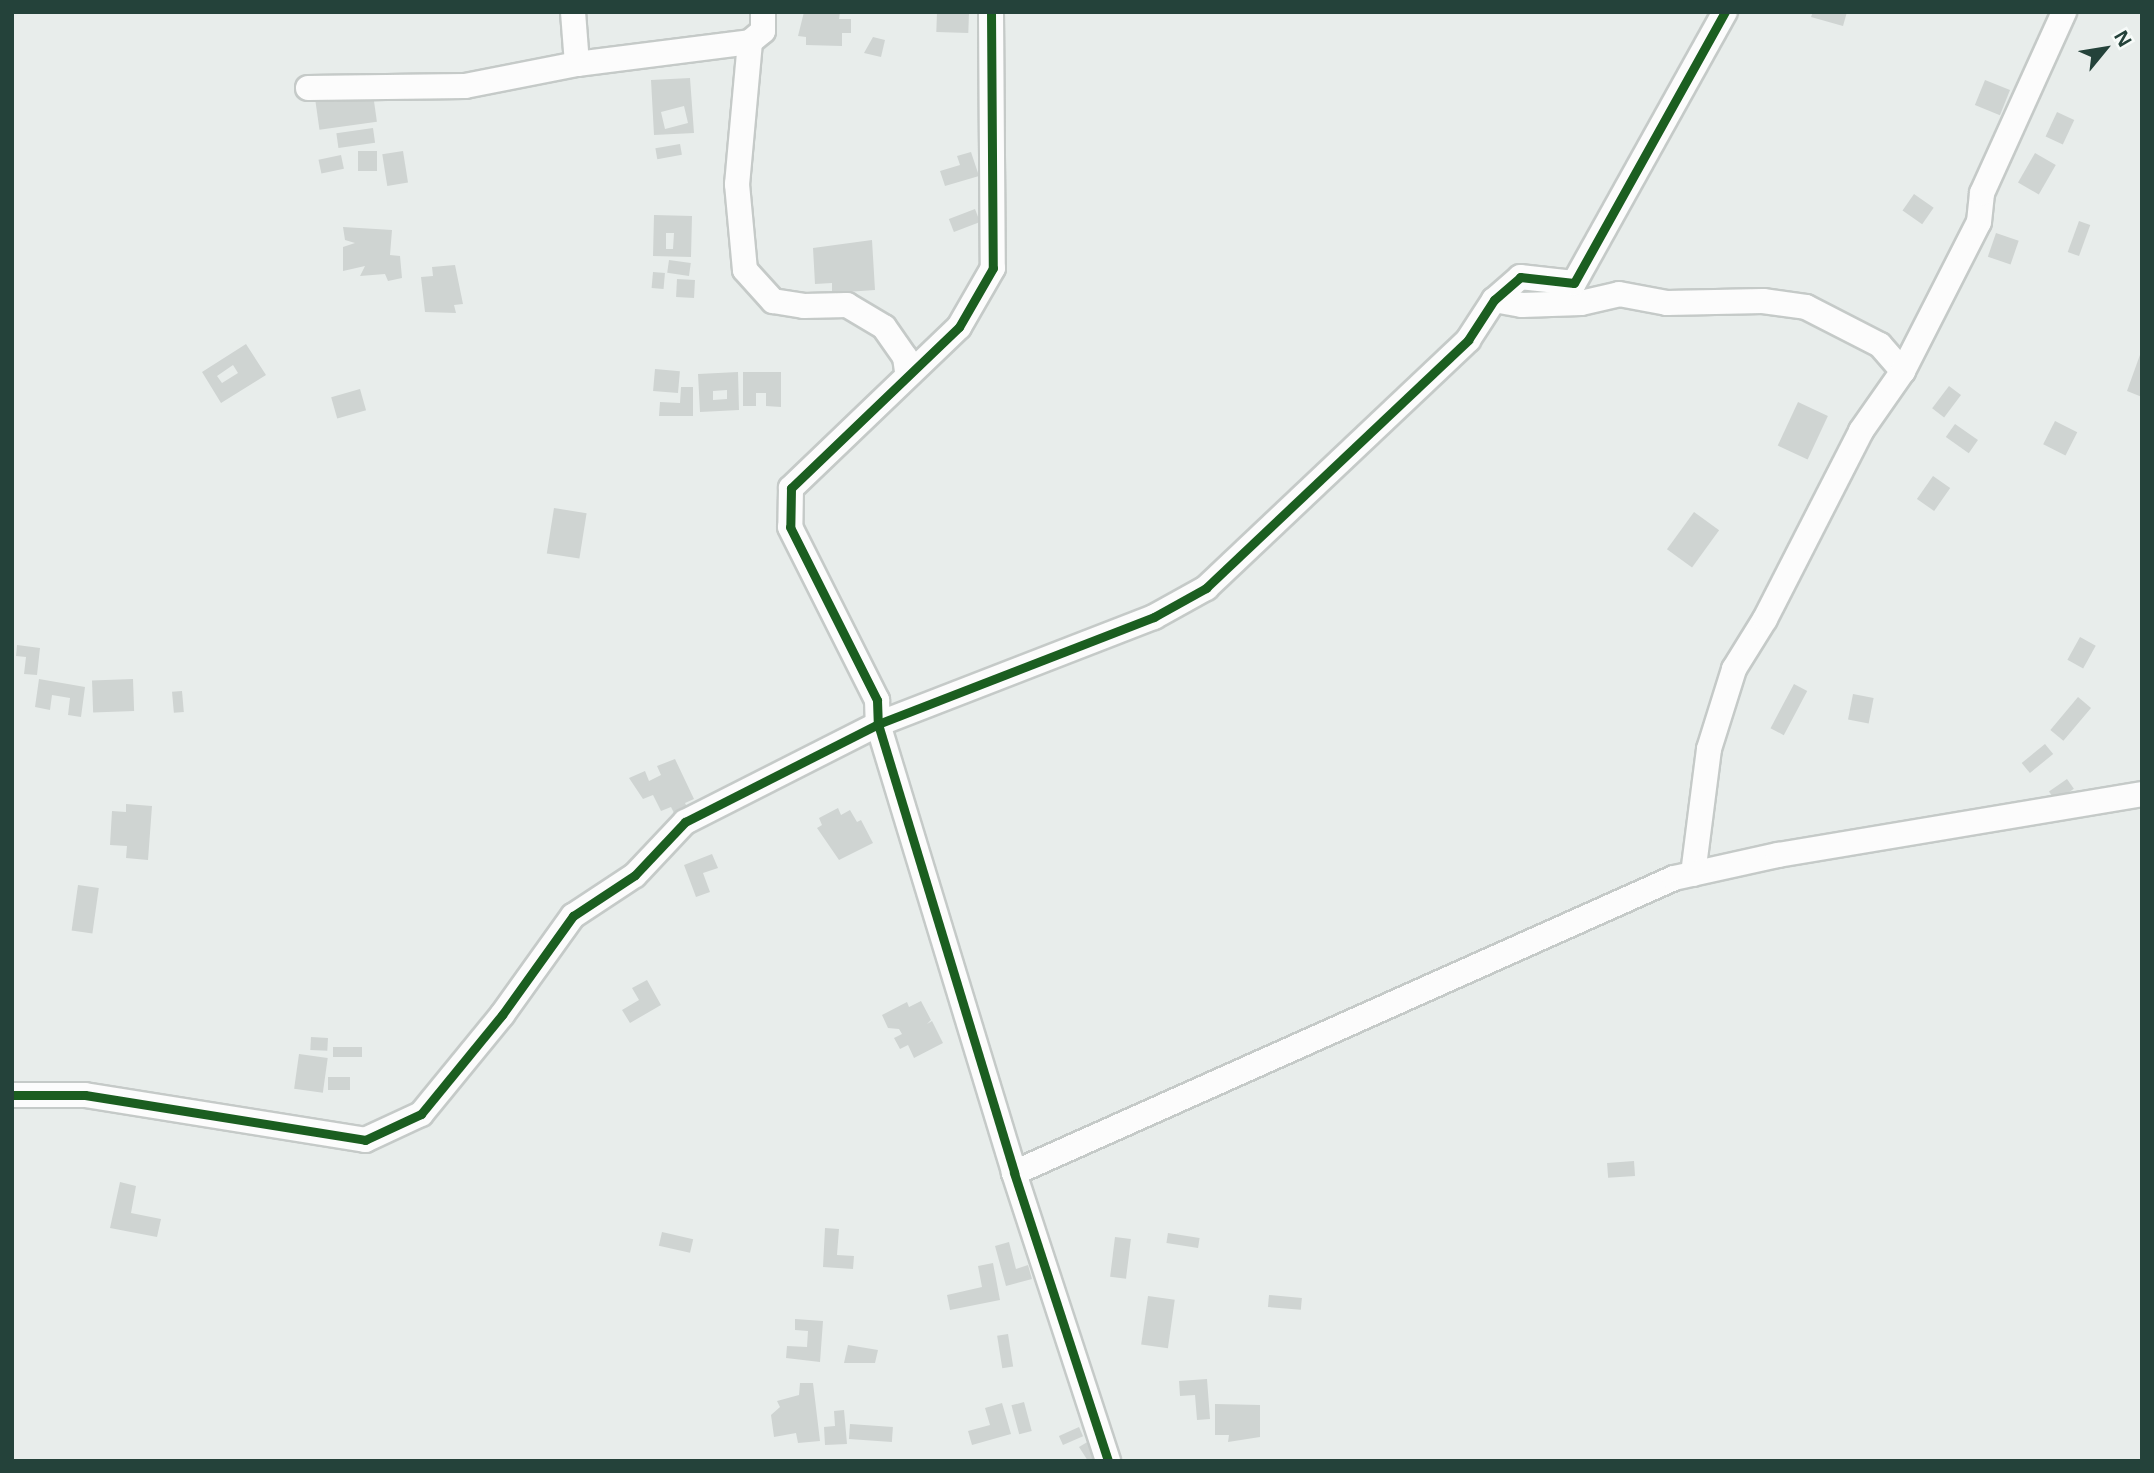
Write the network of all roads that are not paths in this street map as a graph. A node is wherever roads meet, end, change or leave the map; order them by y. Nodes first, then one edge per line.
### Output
1 (573, 12) edge
2 (763, 12) edge
3 (991, 12) edge
4 (1725, 12) edge
5 (2064, 12) edge
6 (750, 42) junction
7 (577, 64) junction
8 (308, 88) dead end
9 (1494, 300) junction
10 (1903, 371) junction
11 (907, 372) junction
12 (878, 724) junction
13 (2142, 794) edge
14 (1693, 874) junction
15 (12, 1095) edge
16 (1014, 1173) junction
17 (1108, 1461) edge

1 - 7 street
2 - 6 street
3 - 11 street
4 - 9 street
5 - 10 street
6 - 7 street
6 - 11 street
7 - 8 street
9 - 10 street
9 - 12 street
10 - 14 street
11 - 12 street
12 - 15 street
12 - 16 street
13 - 14 street
14 - 16 street
16 - 17 street

